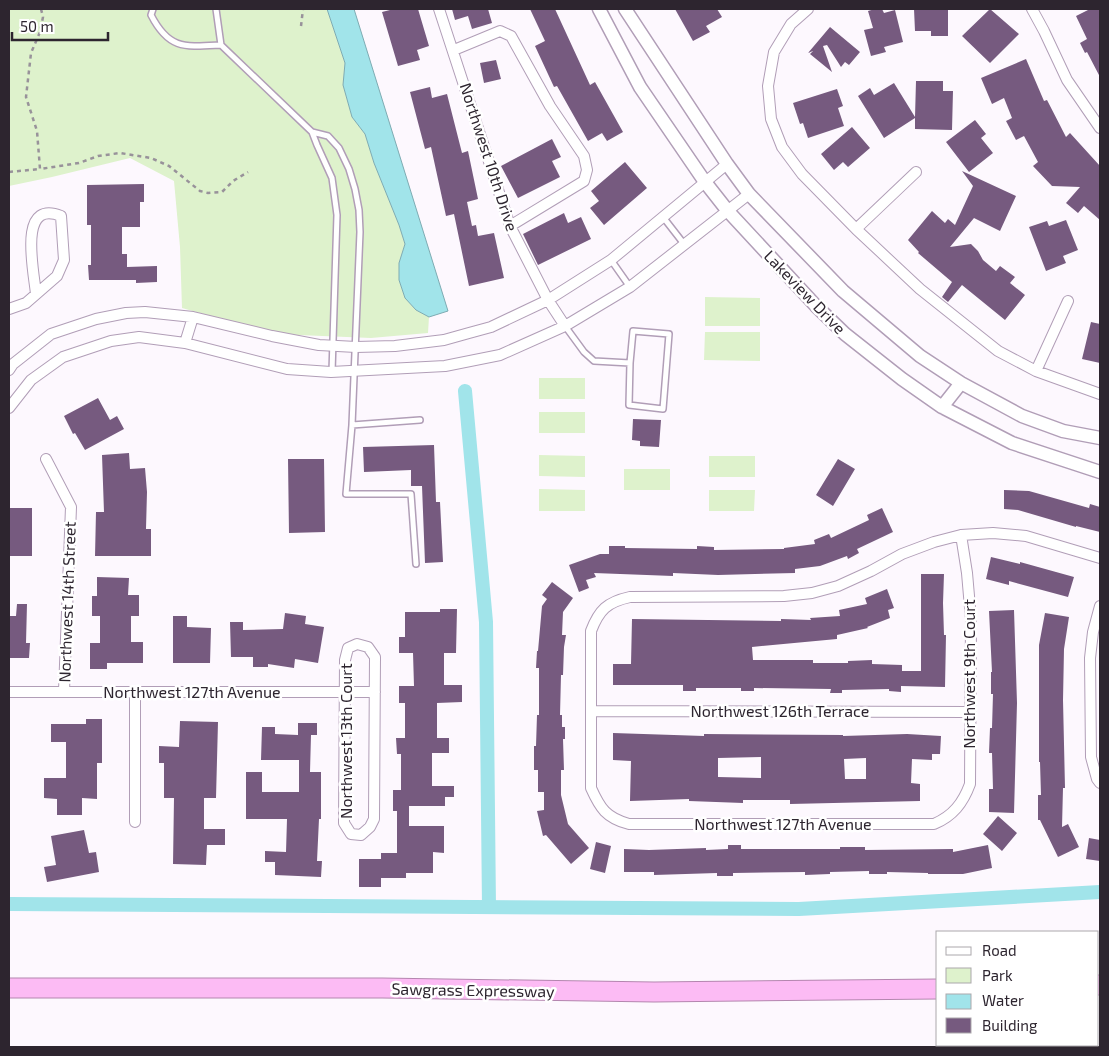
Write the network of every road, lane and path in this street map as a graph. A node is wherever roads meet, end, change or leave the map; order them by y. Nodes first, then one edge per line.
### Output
1 (41, 9) edge
2 (153, 9) edge
3 (216, 9) edge
4 (303, 9) edge
5 (440, 9) edge
6 (599, 9) edge
7 (625, 9) edge
8 (808, 9) edge
9 (1032, 9) edge
10 (301, 26) dead end
11 (221, 45) junction
12 (454, 50) junction
13 (1100, 128) edge
14 (312, 132) junction
15 (727, 164) junction
16 (40, 169) junction
17 (9, 172) edge
18 (248, 172) dead end
19 (916, 172) dead end
20 (705, 182) junction
21 (750, 194) junction
22 (727, 210) junction
23 (663, 217) junction
24 (510, 226) junction
25 (856, 229) junction
26 (684, 244) junction
27 (611, 260) junction
28 (630, 287) junction
29 (36, 294) junction
30 (548, 300) junction
31 (1068, 301) dead end
32 (9, 310) edge
33 (193, 317) junction
34 (565, 326) junction
35 (184, 343) junction
36 (333, 345) junction
37 (356, 347) junction
38 (630, 363) junction
39 (9, 370) edge
40 (1036, 371) junction
41 (332, 372) junction
42 (354, 372) junction
43 (961, 383) junction
44 (1100, 394) edge
45 (9, 408) edge
46 (942, 408) junction
47 (420, 420) dead end
48 (352, 425) junction
49 (1100, 438) edge
50 (46, 459) dead end
51 (1100, 472) edge
52 (961, 535) junction
53 (1100, 558) edge
54 (416, 564) dead end
55 (1100, 606) edge
56 (64, 691) junction
57 (9, 692) edge
58 (135, 692) junction
59 (345, 692) junction
60 (375, 692) junction
61 (1096, 707) edge
62 (591, 711) junction
63 (970, 712) junction
64 (1100, 782) edge
65 (957, 809) joint
66 (135, 822) dead end
67 (9, 988) edge
68 (936, 990) edge

1 - 16 path
2 - 11 lane
3 - 11 lane
4 - 10 path
5 - 12 street, Northwest 10th Drive
6 - 20 street, Lakeview Drive
7 - 15 street, Lakeview Drive
8 - 25 street
9 - 13 street
11 - 14 lane
12 - 24 street, Northwest 10th Drive
12 - 24 street
14 - 36 lane
14 - 37 lane
15 - 20 street
15 - 21 street, Lakeview Drive
16 - 17 path
16 - 18 path
19 - 25 street
20 - 22 street, Lakeview Drive
20 - 23 street
21 - 22 street
21 - 43 street, Lakeview Drive
22 - 26 street
22 - 46 street, Lakeview Drive
23 - 26 lane
23 - 27 street
24 - 30 street, Northwest 10th Drive
25 - 40 street
26 - 28 street
27 - 28 lane
27 - 30 street
28 - 34 street
29 - 29 street
29 - 32 street
30 - 34 street, Northwest 10th Drive
30 - 37 street
31 - 40 street
33 - 35 street
33 - 36 street
33 - 39 street
34 - 38 lane
34 - 42 street
35 - 41 street
35 - 45 street
36 - 37 street
36 - 41 lane
37 - 42 lane
38 - 38 lane
40 - 44 street
41 - 42 street
42 - 48 lane
43 - 46 street
43 - 49 street, Lakeview Drive
46 - 51 street, Lakeview Drive
47 - 48 lane
48 - 54 lane
50 - 56 street, Northwest 14th Street
52 - 53 street
52 - 62 street
52 - 63 street, Northwest 9th Court
55 - 61 street
56 - 57 street, Northwest 127th Avenue
56 - 58 street, Northwest 127th Avenue
58 - 59 street, Northwest 127th Avenue
58 - 66 street
59 - 60 street, Northwest 127th Avenue
59 - 60 street, Northwest 13th Court
59 - 60 street, Northwest 13th Court
61 - 64 street
62 - 63 street, Northwest 126th Terrace
62 - 65 street, Northwest 127th Avenue
63 - 65 street, Northwest 9th Court
67 - 68 highway, Sawgrass Expressway

